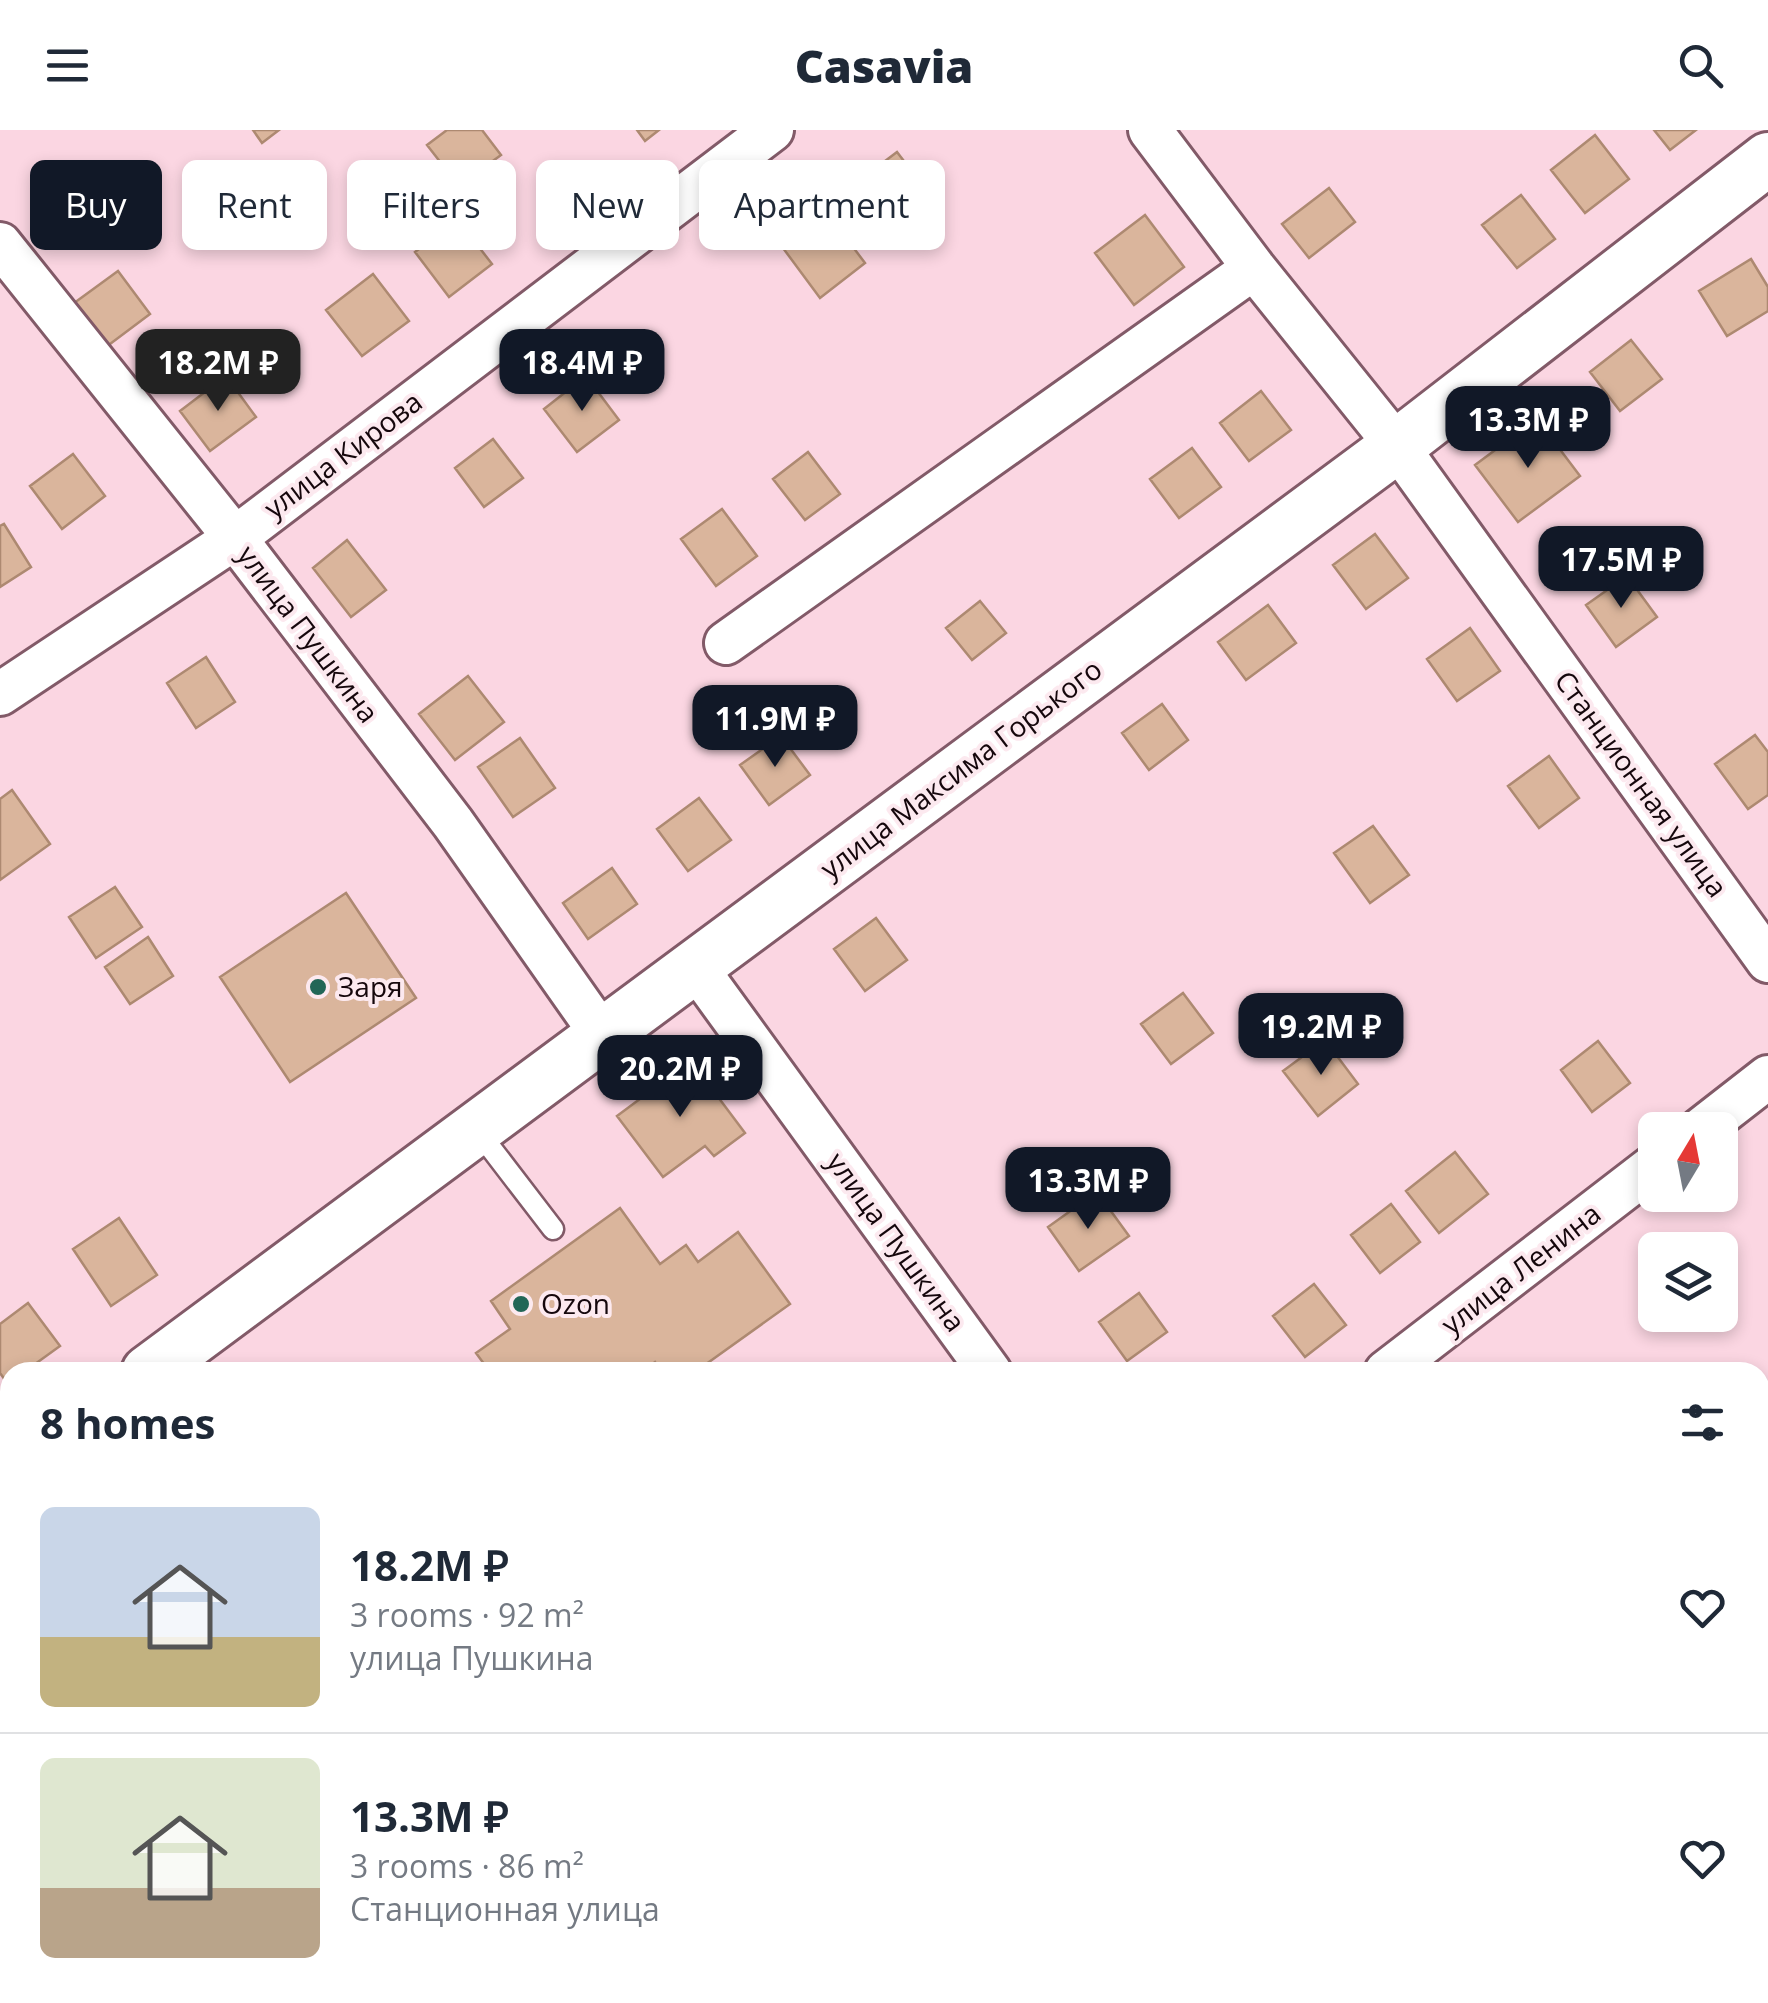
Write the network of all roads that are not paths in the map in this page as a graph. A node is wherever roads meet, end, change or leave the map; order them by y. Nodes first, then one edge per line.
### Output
1 (772, 130) edge
2 (1150, 130) edge
3 (1768, 159) edge
4 (0, 244) edge
5 (1254, 268) junction
6 (1397, 446) junction
7 (235, 538) junction
8 (726, 643) dead end
9 (0, 694) edge
10 (1768, 961) edge
11 (695, 966) junction
12 (602, 1034) junction
13 (1768, 1077) edge
14 (1723, 1112) edge
15 (476, 1129) junction
16 (1638, 1178) edge
17 (553, 1229) dead end
18 (161, 1362) edge
19 (983, 1362) edge
20 (1399, 1362) edge

1 - 7 street, улица Кирова
2 - 5 street, Станционная улица
3 - 6 street, улица Максима Горького
4 - 7 street, улица Пушкина
5 - 6 street, Станционная улица
5 - 8 street
6 - 10 street, Станционная улица
6 - 11 street, улица Максима Горького
7 - 9 street, улица Кирова
7 - 12 street, улица Пушкина
11 - 12 street, улица Максима Горького
11 - 19 street, улица Пушкина
12 - 15 street, улица Максима Горького
13 - 14 street
15 - 17 lane
15 - 18 street, улица Максима Горького
16 - 20 street, улица Ленина

